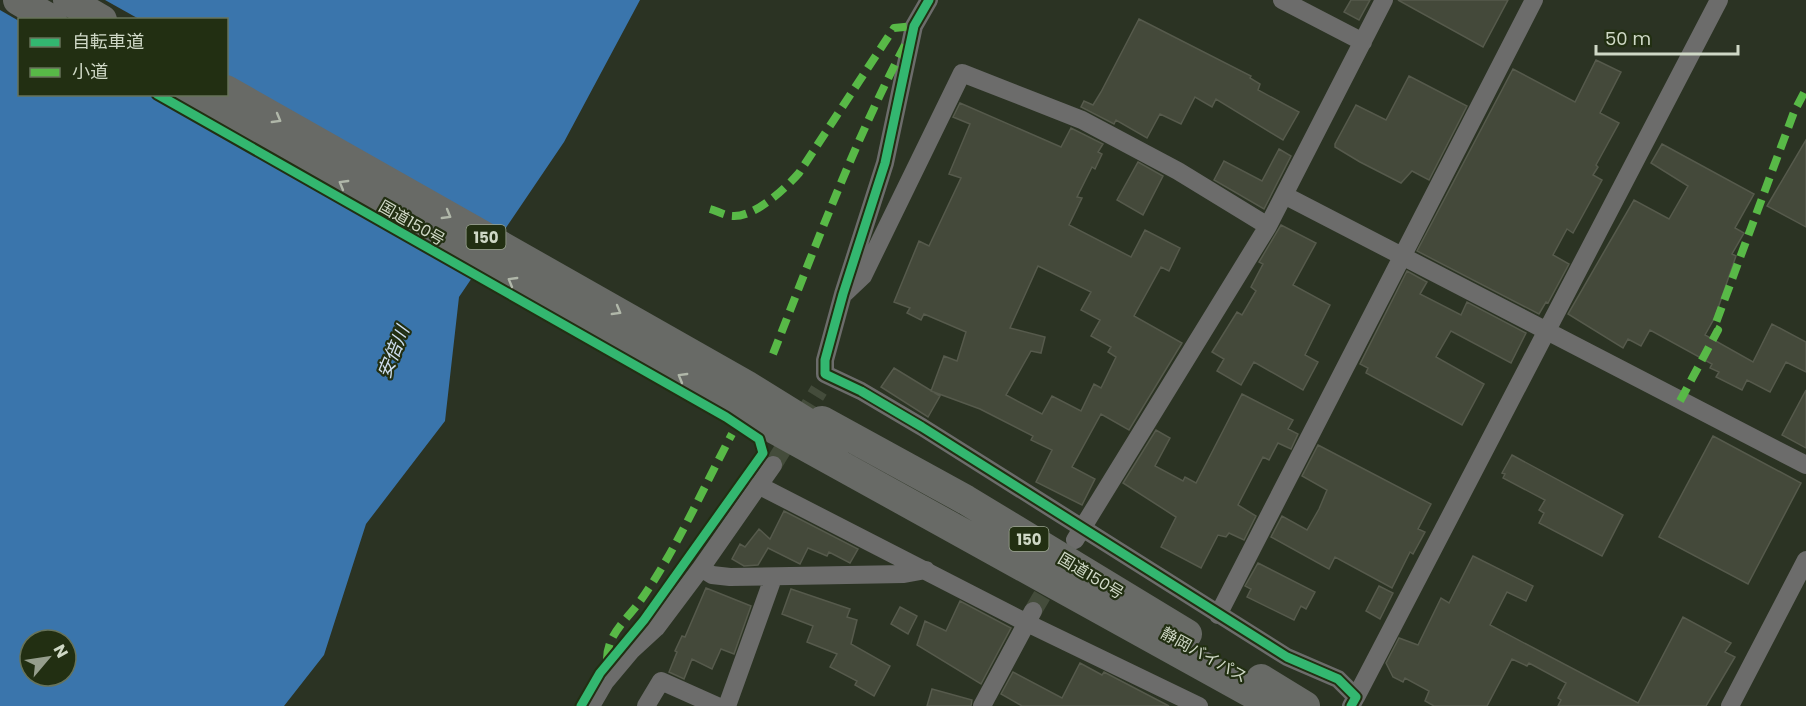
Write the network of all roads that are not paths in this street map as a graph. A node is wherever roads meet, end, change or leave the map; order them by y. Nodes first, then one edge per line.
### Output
1 (18, 0) edge
2 (68, 0) edge
3 (928, 0) edge
4 (1282, 0) edge
5 (1384, 0) edge
6 (1534, 0) edge
7 (1719, 0) edge
8 (49, 18) edge
9 (99, 18) edge
10 (1362, 42) junction
11 (228, 91) edge
12 (188, 96) edge
13 (1284, 195) junction
14 (1268, 226) junction
15 (1401, 256) junction
16 (843, 294) junction
17 (1546, 330) junction
18 (739, 395) junction
19 (773, 465) tunnel mouth
20 (1806, 465) edge
21 (758, 485) junction
22 (1078, 533) junction
23 (1806, 560) edge
24 (701, 568) junction
25 (926, 570) junction
26 (773, 578) junction
27 (1111, 608) junction
28 (1218, 615) junction
29 (1030, 617) junction
30 (1353, 701) edge
31 (591, 706) edge
32 (646, 706) edge
33 (717, 706) edge
34 (727, 706) edge
35 (982, 706) edge
36 (1199, 706) edge
37 (1255, 706) edge
38 (1275, 706) edge
39 (1295, 706) edge
40 (1305, 706) edge
41 (1730, 706) edge

1 - 8 highway
2 - 9 highway
3 - 16 street
4 - 10 street
5 - 10 street
6 - 15 street
7 - 17 street
10 - 13 street
11 -> 18 highway, 国道150号 / 150
18 -> 12 highway, 国道150号 / 150
13 - 14 street
13 - 15 street
14 - 16 street
14 - 22 street
15 - 17 street
15 - 28 street
16 - 22 street
17 - 20 street
17 - 30 street
18 - 27 highway, 国道150号 / 150
18 - 37 highway, 国道150号 / 150
18 - 40 highway, 国道150号 / 150
19 - 21 street
21 - 24 street
21 - 25 street
22 - 28 street
23 - 41 street
24 - 26 street
24 - 31 street
25 - 26 street
25 - 29 street
26 - 34 street
27 - 38 highway, 静岡バイパス / 150
27 - 39 highway, 静岡バイパス / 150
28 - 30 street
29 - 35 street
29 - 36 street
32 - 33 street

